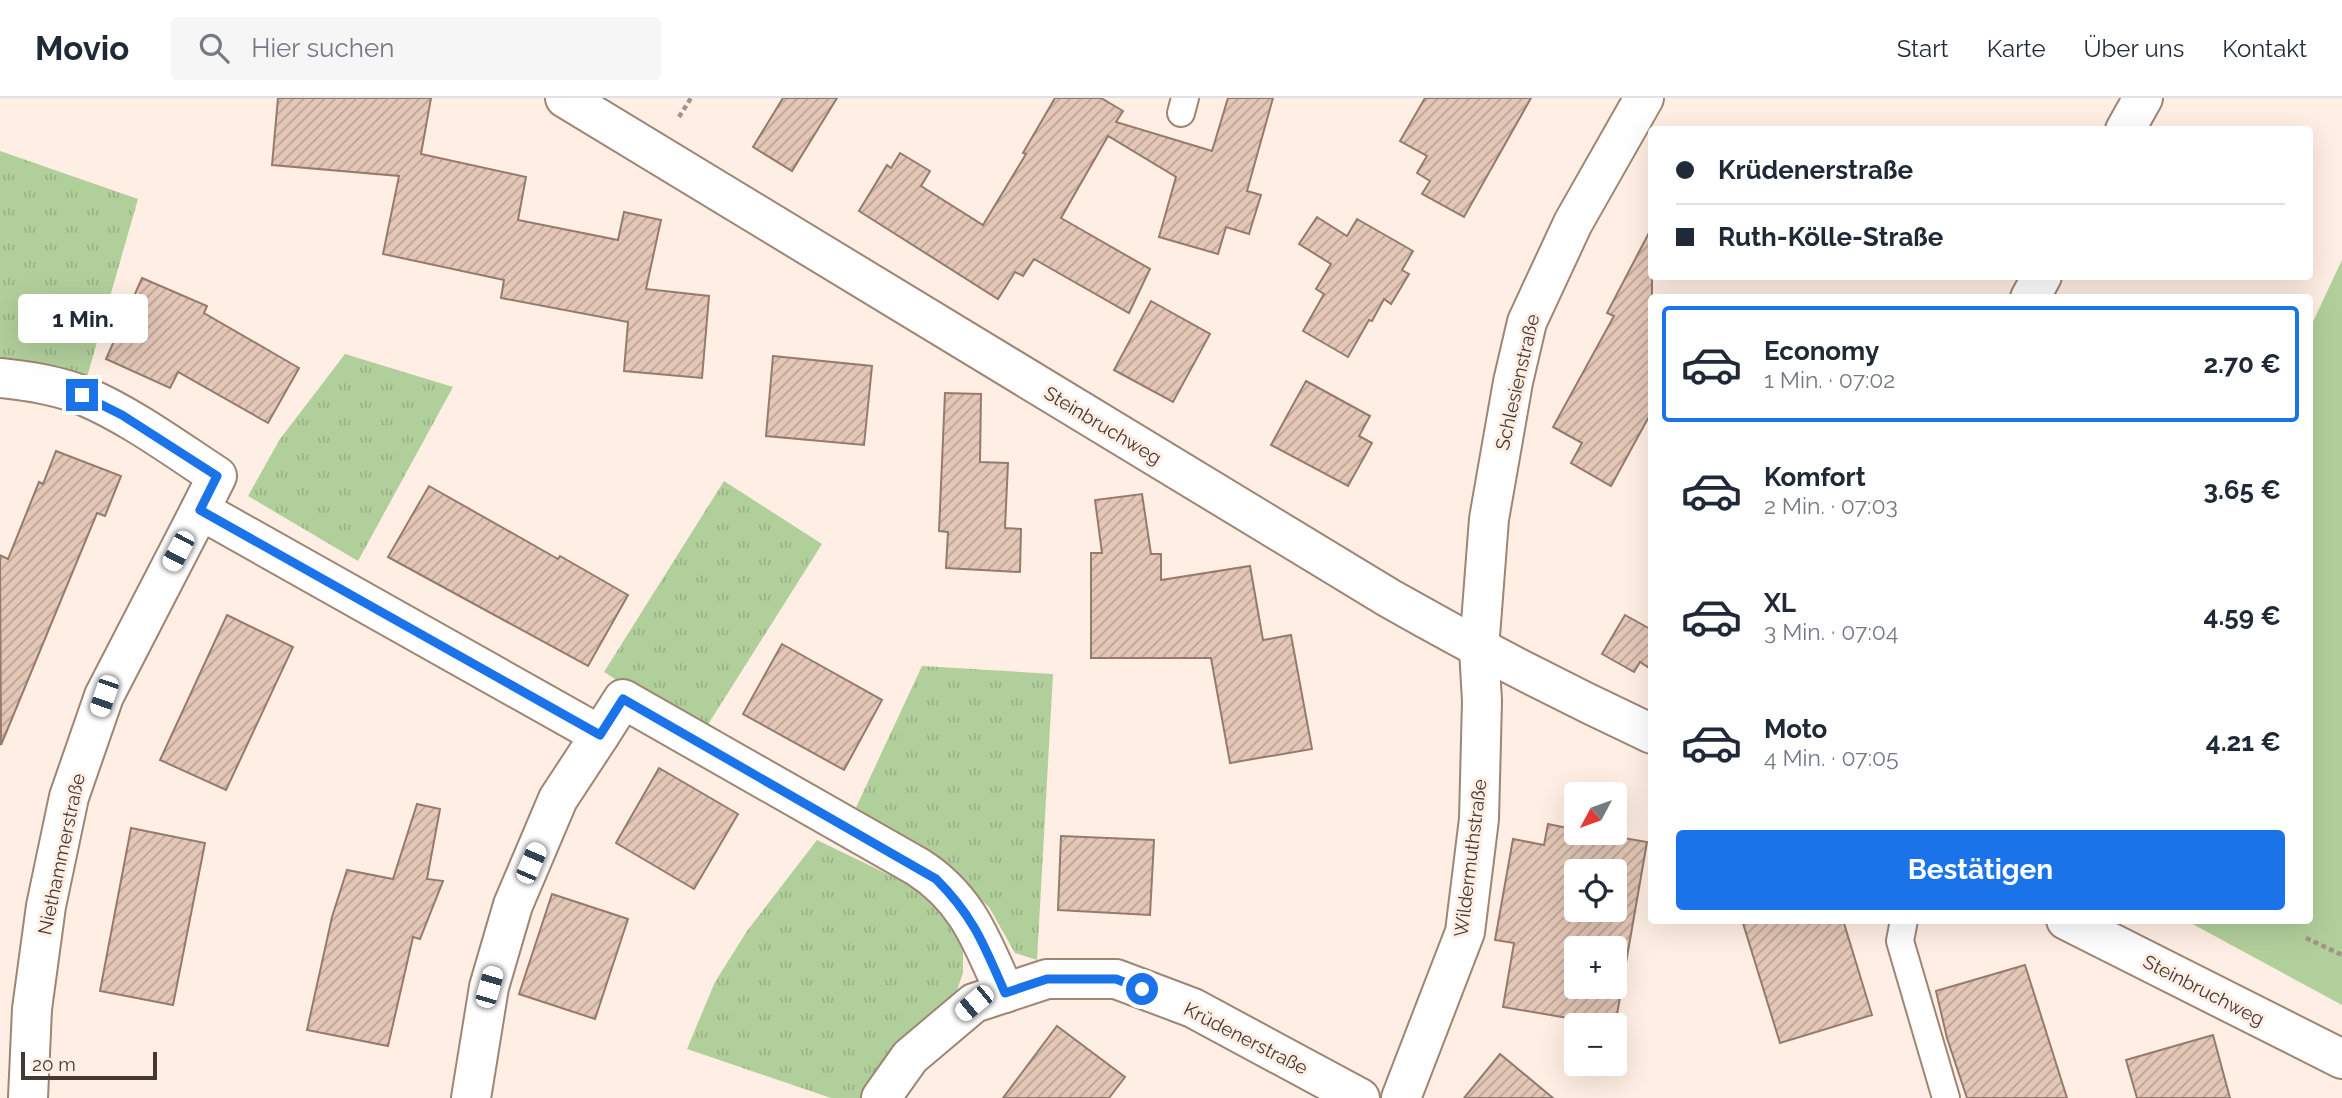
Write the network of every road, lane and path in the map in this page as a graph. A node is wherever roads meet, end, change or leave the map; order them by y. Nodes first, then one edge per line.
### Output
1 (565, 98) edge
2 (1644, 98) edge
3 (2143, 98) edge
4 (2127, 126) edge
5 (0, 377) edge
6 (200, 510) junction
7 (1479, 649) junction
8 (1648, 732) edge
9 (600, 735) junction
10 (1903, 924) edge
11 (2074, 924) edge
12 (2306, 938) dead end
13 (2342, 956) edge
14 (1005, 993) junction
15 (2342, 1059) edge
16 (28, 1098) edge
17 (471, 1098) edge
18 (881, 1098) edge
19 (1360, 1098) edge
20 (1401, 1098) edge
21 (1946, 1098) edge

1 - 7 street, Steinbruchweg
2 - 7 street, Schlesienstraße
3 - 4 street
5 - 6 street, Niethammerstraße
6 - 9 street
6 - 16 street, Niethammerstraße
7 - 8 street, Steinbruchweg
7 - 20 street, Wildermuthstraße
9 - 14 street
9 - 17 street
10 - 21 lane
11 - 15 street, Steinbruchweg
12 - 13 path
14 - 18 street, Krüdenerstraße
14 - 19 street, Krüdenerstraße

